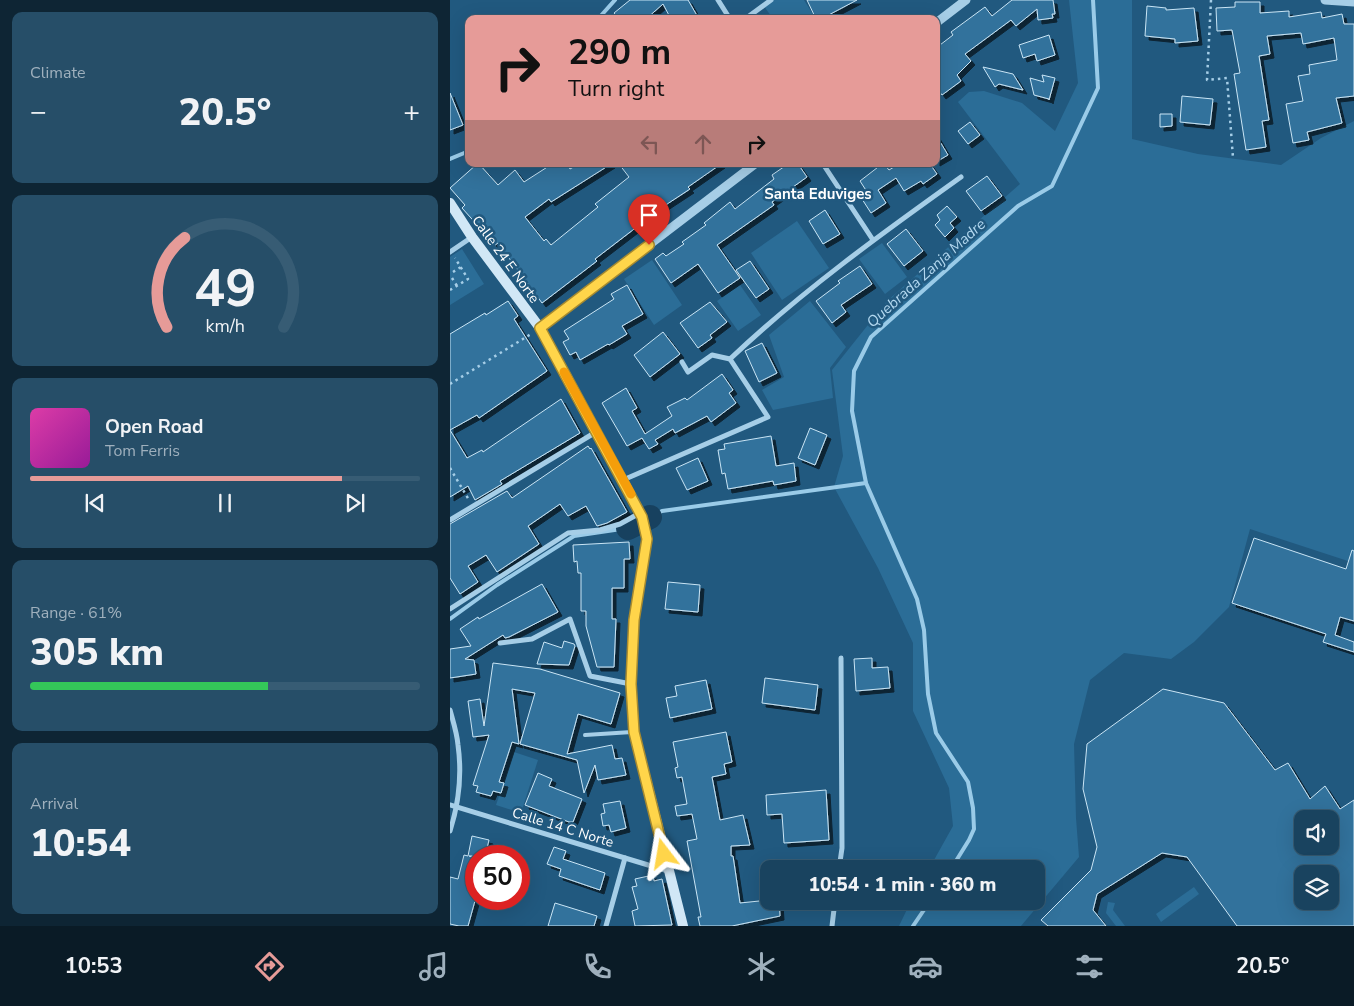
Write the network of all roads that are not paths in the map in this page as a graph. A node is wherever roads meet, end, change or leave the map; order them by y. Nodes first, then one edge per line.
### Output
1 (718, 0) edge
2 (772, 0) edge
3 (966, 0) edge
4 (1325, 0) edge
5 (1354, 2) edge
6 (727, 15) edge
7 (751, 15) edge
8 (940, 20) edge
9 (751, 167) edge
10 (825, 167) edge
11 (961, 177) dead end
12 (450, 203) edge
13 (472, 237) junction
14 (873, 240) junction
15 (450, 252) edge
16 (540, 328) junction
17 (730, 359) junction
18 (682, 362) dead end
19 (596, 432) junction
20 (624, 480) junction
21 (641, 515) junction
22 (450, 520) edge
23 (450, 609) edge
24 (500, 644) dead end
25 (841, 658) dead end
26 (631, 684) junction
27 (450, 710) edge
28 (634, 732) junction
29 (585, 735) dead end
30 (450, 805) edge
31 (457, 807) junction
32 (450, 831) edge
33 (625, 858) junction
34 (840, 860) edge
35 (669, 872) junction
36 (834, 910) edge
37 (606, 926) edge
38 (683, 926) edge
39 (832, 926) edge

1 - 6 street
2 - 7 street
3 - 8 street
4 - 5 street
9 - 16 street
10 - 14 street
11 - 14 street
12 - 13 main road, Calle 24 E Norte
13 - 15 street
13 - 16 main road, Calle 24 E Norte
14 - 17 street
16 - 19 main road, Calle 24 E Norte
17 - 18 street
17 - 20 street
19 - 20 main road, Calle 24 E Norte
19 - 22 street
20 - 21 main road, Calle 24 E Norte
21 - 23 street
21 - 26 main road, Calle 24 E Norte
24 - 26 street
25 - 34 street
26 - 28 main road, Calle 24 E Norte
27 - 31 street
28 - 29 lane
28 - 35 main road, Calle 24 E Norte
30 - 31 street, Calle 14 C Norte
31 - 32 street
31 - 33 street, Calle 14 C Norte
33 - 35 street, Calle 14 C Norte
33 - 37 street
35 - 38 main road, Calle 24 E Norte
36 - 39 street

